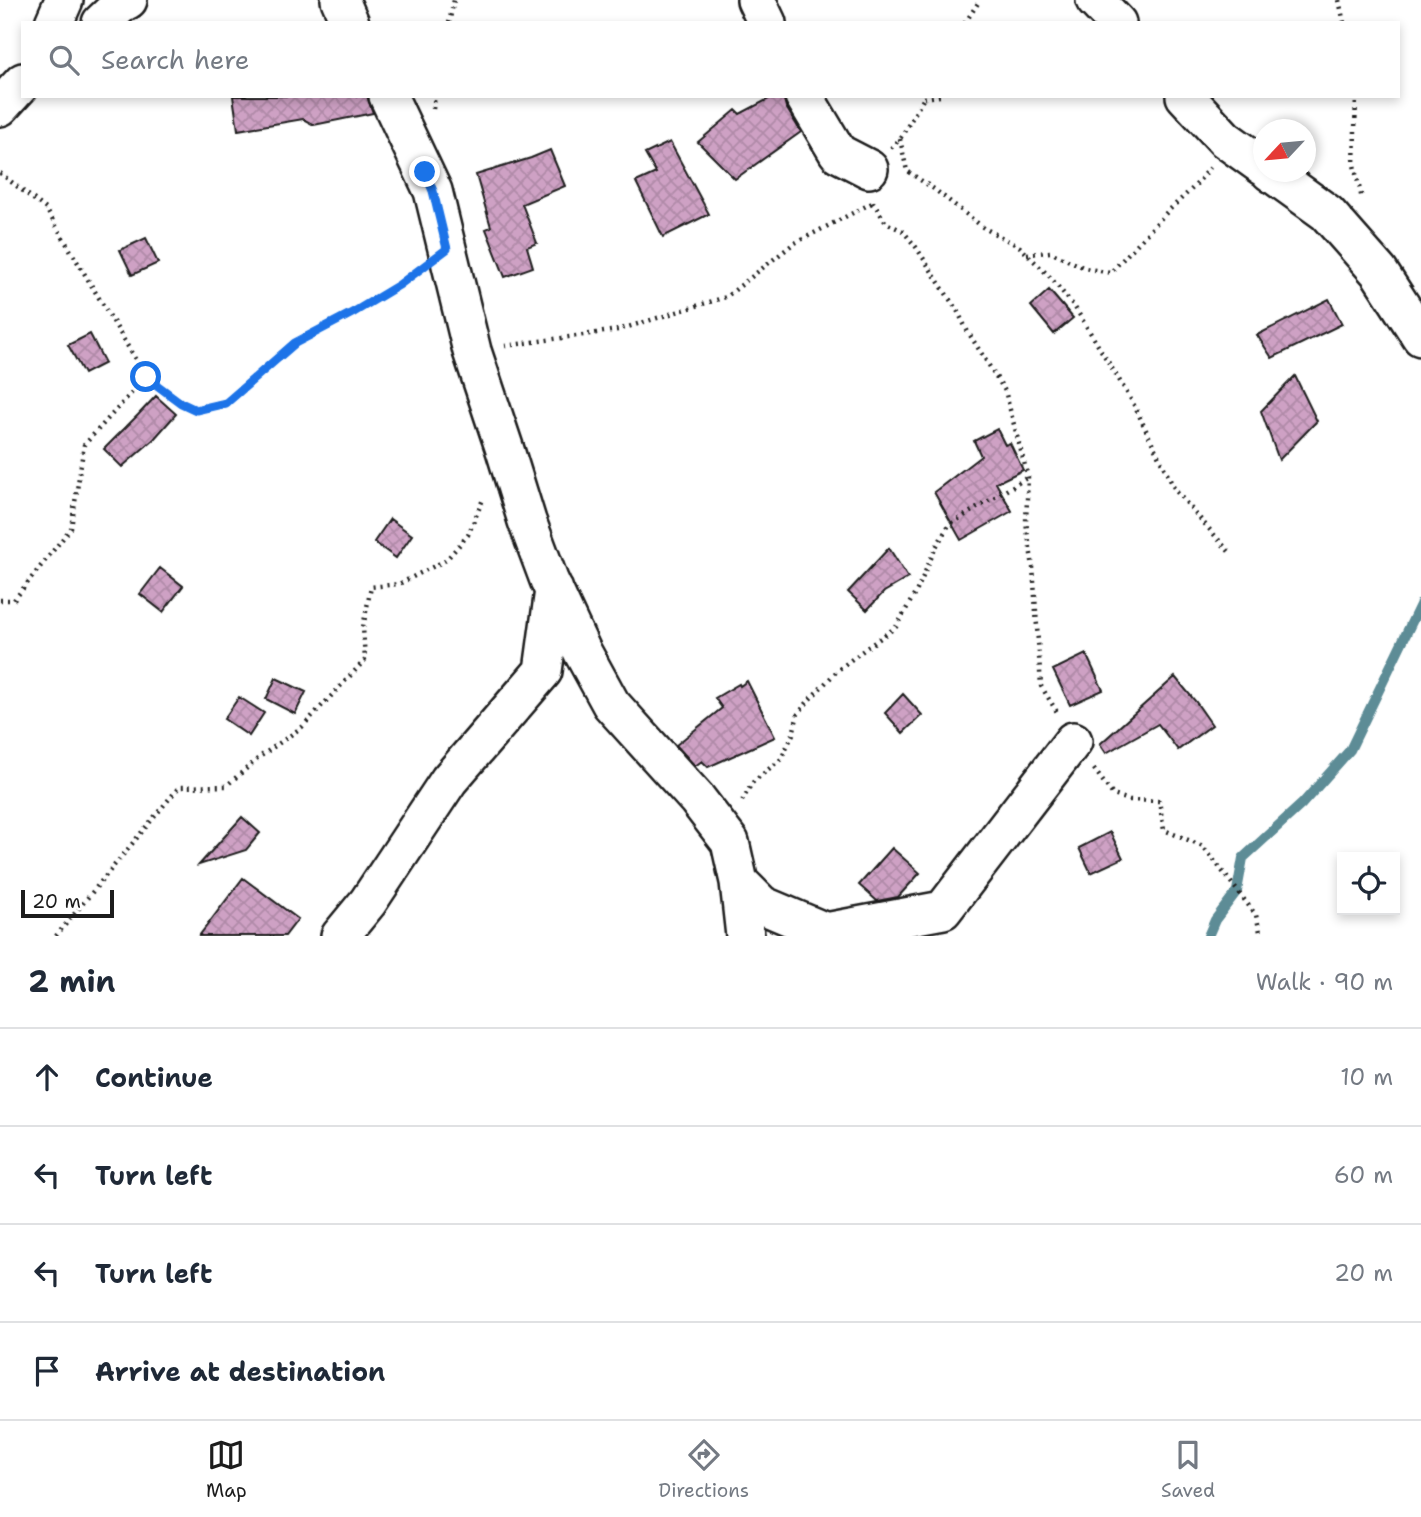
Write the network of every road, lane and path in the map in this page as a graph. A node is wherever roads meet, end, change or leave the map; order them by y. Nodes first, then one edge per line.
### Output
1 (64, 0) edge
2 (128, 0) edge
3 (340, 0) edge
4 (454, 0) edge
5 (756, 0) edge
6 (980, 0) edge
7 (1095, 0) edge
8 (1339, 0) edge
9 (55, 21) edge
10 (103, 21) edge
11 (348, 21) edge
12 (449, 21) edge
13 (766, 21) edge
14 (966, 21) edge
15 (1115, 21) edge
16 (1344, 21) edge
17 (21, 84) edge
18 (389, 98) edge
19 (805, 98) edge
20 (924, 98) edge
21 (1187, 98) edge
22 (1356, 98) edge
23 (0, 107) edge
24 (901, 139) junction
25 (1226, 139) junction
26 (1253, 159) edge
27 (0, 173) edge
28 (1284, 182) edge
29 (871, 186) junction
30 (1363, 205) dead end
31 (447, 249) junction
32 (1026, 254) junction
33 (1421, 337) edge
34 (472, 351) junction
35 (146, 377) junction
36 (505, 450) junction
37 (1028, 477) junction
38 (1232, 555) dead end
39 (554, 590) junction
40 (0, 600) edge
41 (1073, 741) junction
42 (730, 842) junction
43 (739, 882) junction
44 (55, 936) edge
45 (340, 936) edge
46 (745, 936) edge
47 (1261, 936) edge

1 - 9 street
2 - 10 street
3 - 11 street
4 - 12 path
5 - 13 street
6 - 14 path
7 - 15 street
8 - 16 path
17 - 23 street
18 - 31 street
19 - 29 street
20 - 24 path
21 - 25 street
22 - 30 path
24 - 29 path
24 - 32 path
25 - 26 street
25 - 32 path
27 - 35 path
28 - 33 street
29 - 34 path
29 - 37 path
31 - 34 street
31 - 35 path
32 - 38 path
34 - 36 street
35 - 40 path
36 - 39 street
36 - 44 path
37 - 41 path
37 - 42 path
39 - 42 street
39 - 45 street
41 - 43 street
41 - 47 path
42 - 43 street
43 - 46 street

